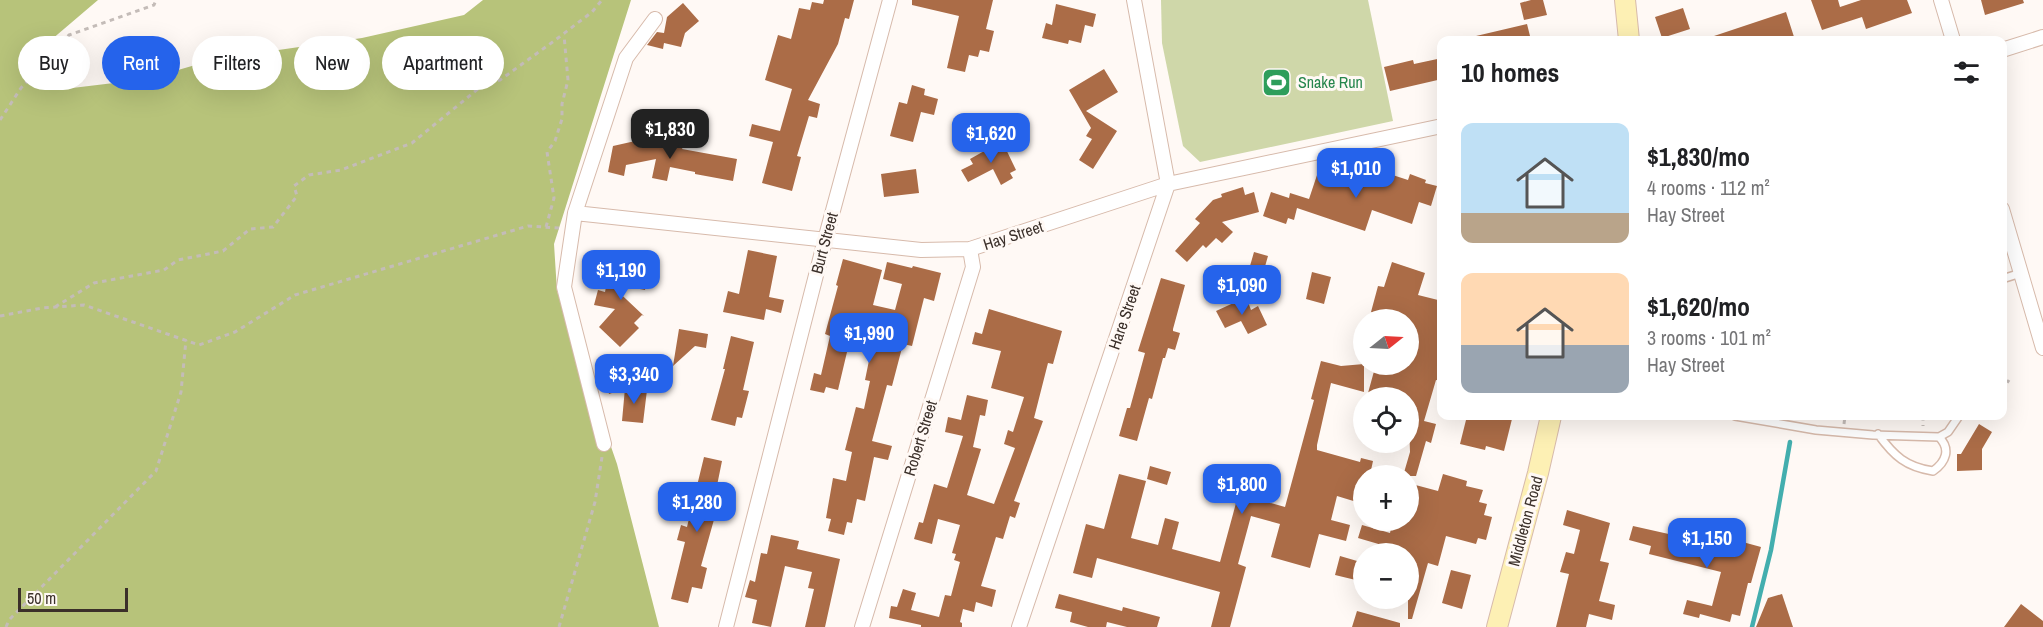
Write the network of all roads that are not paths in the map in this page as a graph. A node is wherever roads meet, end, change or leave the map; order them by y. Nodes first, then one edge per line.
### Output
1 (890, 0) edge
2 (1134, 0) edge
3 (1624, 0) edge
4 (1941, 0) edge
5 (655, 19) dead end
6 (1628, 36) edge
7 (1952, 36) edge
8 (2043, 36) edge
9 (2007, 48) edge
10 (1437, 127) edge
11 (1168, 184) junction
12 (575, 213) junction
13 (2007, 226) edge
14 (825, 240) junction
15 (970, 249) junction
16 (2021, 273) junction
17 (2007, 277) edge
18 (2043, 348) edge
19 (1550, 420) edge
20 (1758, 420) edge
21 (1956, 420) edge
22 (1878, 434) junction
23 (1939, 437) junction
24 (604, 444) road end
25 (726, 627) edge
26 (862, 627) edge
27 (1019, 627) edge
28 (1497, 627) edge

1 - 14 street, Burt Street
2 - 11 street, Hare Street
3 - 6 main road
4 - 7 street
5 - 12 street
8 - 9 street
10 - 11 street, Hay Street
11 - 15 street, Hay Street
11 - 27 street, Hare Street
12 - 14 street, Hay Street
12 - 24 street
13 - 16 street
14 - 15 street, Hay Street
14 - 25 street, Burt Street
15 - 26 street, Robert Street
16 - 17 lane
16 - 18 street
19 - 28 main road, Middleton Road
20 - 22 lane
21 - 23 lane
22 - 23 lane
22 - 23 lane

